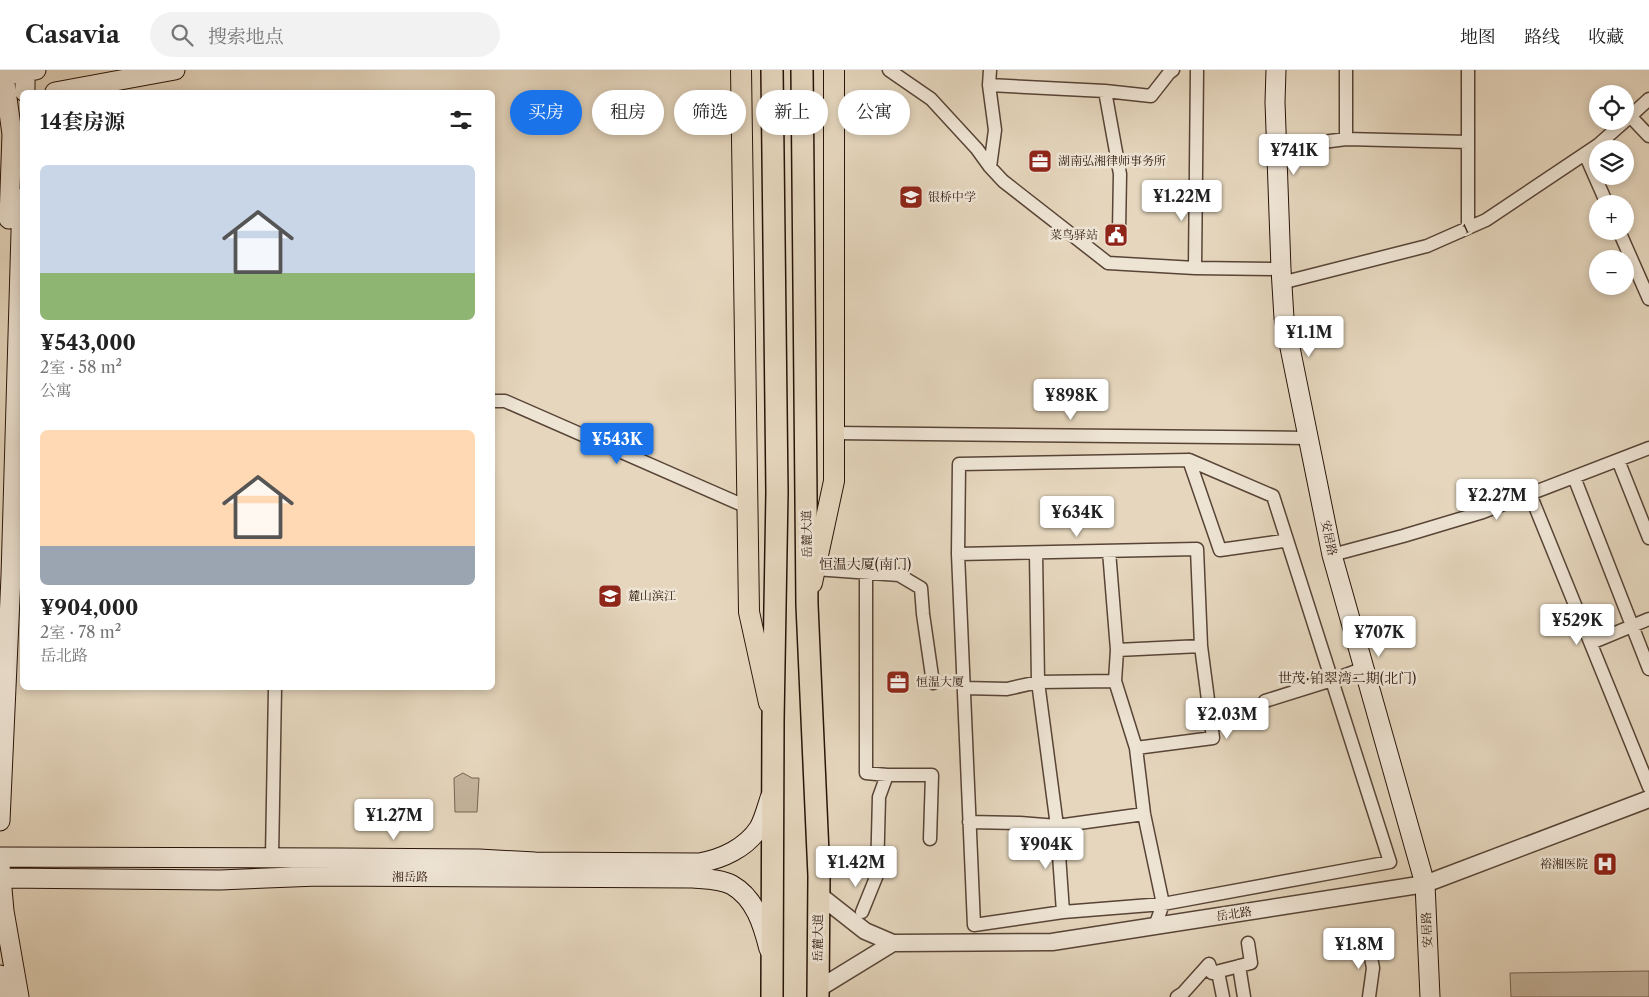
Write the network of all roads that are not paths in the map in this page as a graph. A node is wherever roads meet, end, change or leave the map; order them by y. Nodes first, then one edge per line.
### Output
1 (175, 70) edge
2 (741, 70) edge
3 (772, 70) edge
4 (802, 70) edge
5 (846, 70) edge
6 (888, 70) edge
7 (990, 70) edge
8 (1173, 70) edge
9 (1197, 70) edge
10 (1276, 70) edge
11 (1346, 70) edge
12 (1468, 70) edge
13 (31, 71) edge
14 (2, 74) edge
15 (835, 80) edge
16 (989, 85) junction
17 (66, 90) edge
18 (1105, 91) junction
19 (14, 98) edge
20 (1649, 99) edge
21 (1634, 113) edge
22 (1634, 124) edge
23 (1615, 130) edge
24 (1649, 136) edge
25 (1346, 139) junction
26 (1468, 142) junction
27 (1277, 148) junction
28 (1585, 154) junction
29 (990, 167) junction
30 (1603, 195) edge
31 (1468, 227) junction
32 (1119, 232) dead end
33 (1623, 240) edge
34 (20, 250) edge
35 (1195, 268) junction
36 (1281, 276) junction
37 (1648, 295) edge
38 (495, 401) edge
39 (834, 432) junction
40 (1308, 438) junction
41 (1649, 448) edge
42 (1190, 460) junction
43 (1618, 460) junction
44 (1574, 477) junction
45 (1530, 494) junction
46 (747, 507) junction
47 (9, 538) edge
48 (1649, 538) edge
49 (1283, 542) dead end
50 (1109, 551) junction
51 (1036, 553) junction
52 (958, 554) junction
53 (1332, 556) junction
54 (815, 569) junction
55 (866, 573) junction
56 (807, 605) junction
57 (1649, 619) edge
58 (1632, 626) junction
59 (1591, 643) junction
60 (1201, 646) junction
61 (1117, 650) junction
62 (1364, 668) junction
63 (1649, 668) edge
64 (1332, 680) junction
65 (1115, 681) junction
66 (1038, 682) junction
67 (933, 683) dead end
68 (964, 688) junction
69 (275, 690) edge
70 (1265, 701) dead end
71 (772, 721) junction
72 (1136, 748) junction
73 (888, 775) junction
74 (1649, 788) edge
75 (772, 792) junction
76 (1649, 798) edge
77 (1144, 814) junction
78 (0, 821) edge
79 (970, 822) junction
80 (1057, 826) junction
81 (930, 839) dead end
82 (0, 857) edge
83 (272, 857) junction
84 (0, 874) edge
85 (1426, 884) junction
86 (818, 894) junction
87 (1163, 904) junction
88 (862, 912) dead end
89 (1063, 912) junction
90 (1155, 926) junction
91 (1368, 942) dead end
92 (893, 943) junction
93 (1248, 943) dead end
94 (772, 960) junction
95 (1239, 966) junction
96 (1218, 972) junction
97 (0, 976) edge
98 (818, 993) edge
99 (4, 997) edge
100 (19, 997) edge
101 (772, 997) edge
102 (1177, 997) edge
103 (1223, 997) edge
104 (1244, 997) edge
105 (1369, 997) edge
106 (1430, 997) edge

1 - 17 main road
2 - 46 main road
3 - 71 highway
4 - 56 highway, 岳麓大道
5 - 15 street
6 - 29 street, 1
7 - 16 street
8 - 18 street
9 - 35 street
10 - 27 main road, 安居路
11 - 25 street
12 - 26 street
13 - 14 main road
13 - 19 main road
14 - 19 main road
15 - 39 main road
16 - 18 street
16 - 29 street
18 - 32 street
19 - 47 main road
20 - 21 street, 1
22 - 24 street
23 - 28 street, 1
25 - 26 street
25 - 27 street
26 - 31 street
27 - 36 main road, 安居路
28 - 30 street
28 - 31 street, 1
29 - 35 street, 1
31 - 36 street, 1
33 - 37 street
34 - 47 main road
35 - 36 street, 1
36 - 40 main road, 安居路
38 - 46 street
39 - 40 street
39 - 54 main road
40 - 53 main road, 安居路
41 - 43 street
42 - 49 street
42 - 52 street
42 - 64 street
43 - 44 street
43 - 48 street
44 - 45 street
44 - 58 street
45 - 53 street
45 - 59 street
46 - 71 main road
47 - 78 main road
50 - 51 street
50 - 60 street
50 - 61 street
51 - 52 street
51 - 66 street
52 - 68 street
53 - 62 main road, 安居路
54 - 55 street
54 - 56 main road
55 - 67 street
55 - 73 street
56 - 86 highway, 岳麓大道
57 - 58 street
58 - 59 street
58 - 63 street
59 - 74 street
60 - 61 street
60 - 72 street
61 - 65 street
62 - 64 street
62 - 85 main road, 安居路
64 - 70 street
64 - 87 street
65 - 66 street
65 - 72 street
66 - 68 street
66 - 80 street
68 - 79 street
69 - 83 street
71 - 75 highway
72 - 77 street
73 - 81 street
73 - 88 street
75 - 83 main road, 湘岳路
75 - 94 highway
76 - 85 street, 岳北路
77 - 80 street
77 - 87 street
79 - 80 street
79 - 89 street
80 - 89 street
82 - 83 main road, 湘岳路
84 - 94 main road, 湘岳路
84 - 100 main road
85 - 90 street, 岳北路
85 - 106 main road, 安居路
86 - 92 street, 岳北路
86 - 98 highway, 岳麓大道
87 - 89 street
87 - 90 street
90 - 92 street, 岳北路
91 - 105 street
92 - 98 street
93 - 95 street
94 - 101 highway
95 - 96 street
95 - 104 street
96 - 102 street
96 - 103 street
97 - 99 main road

